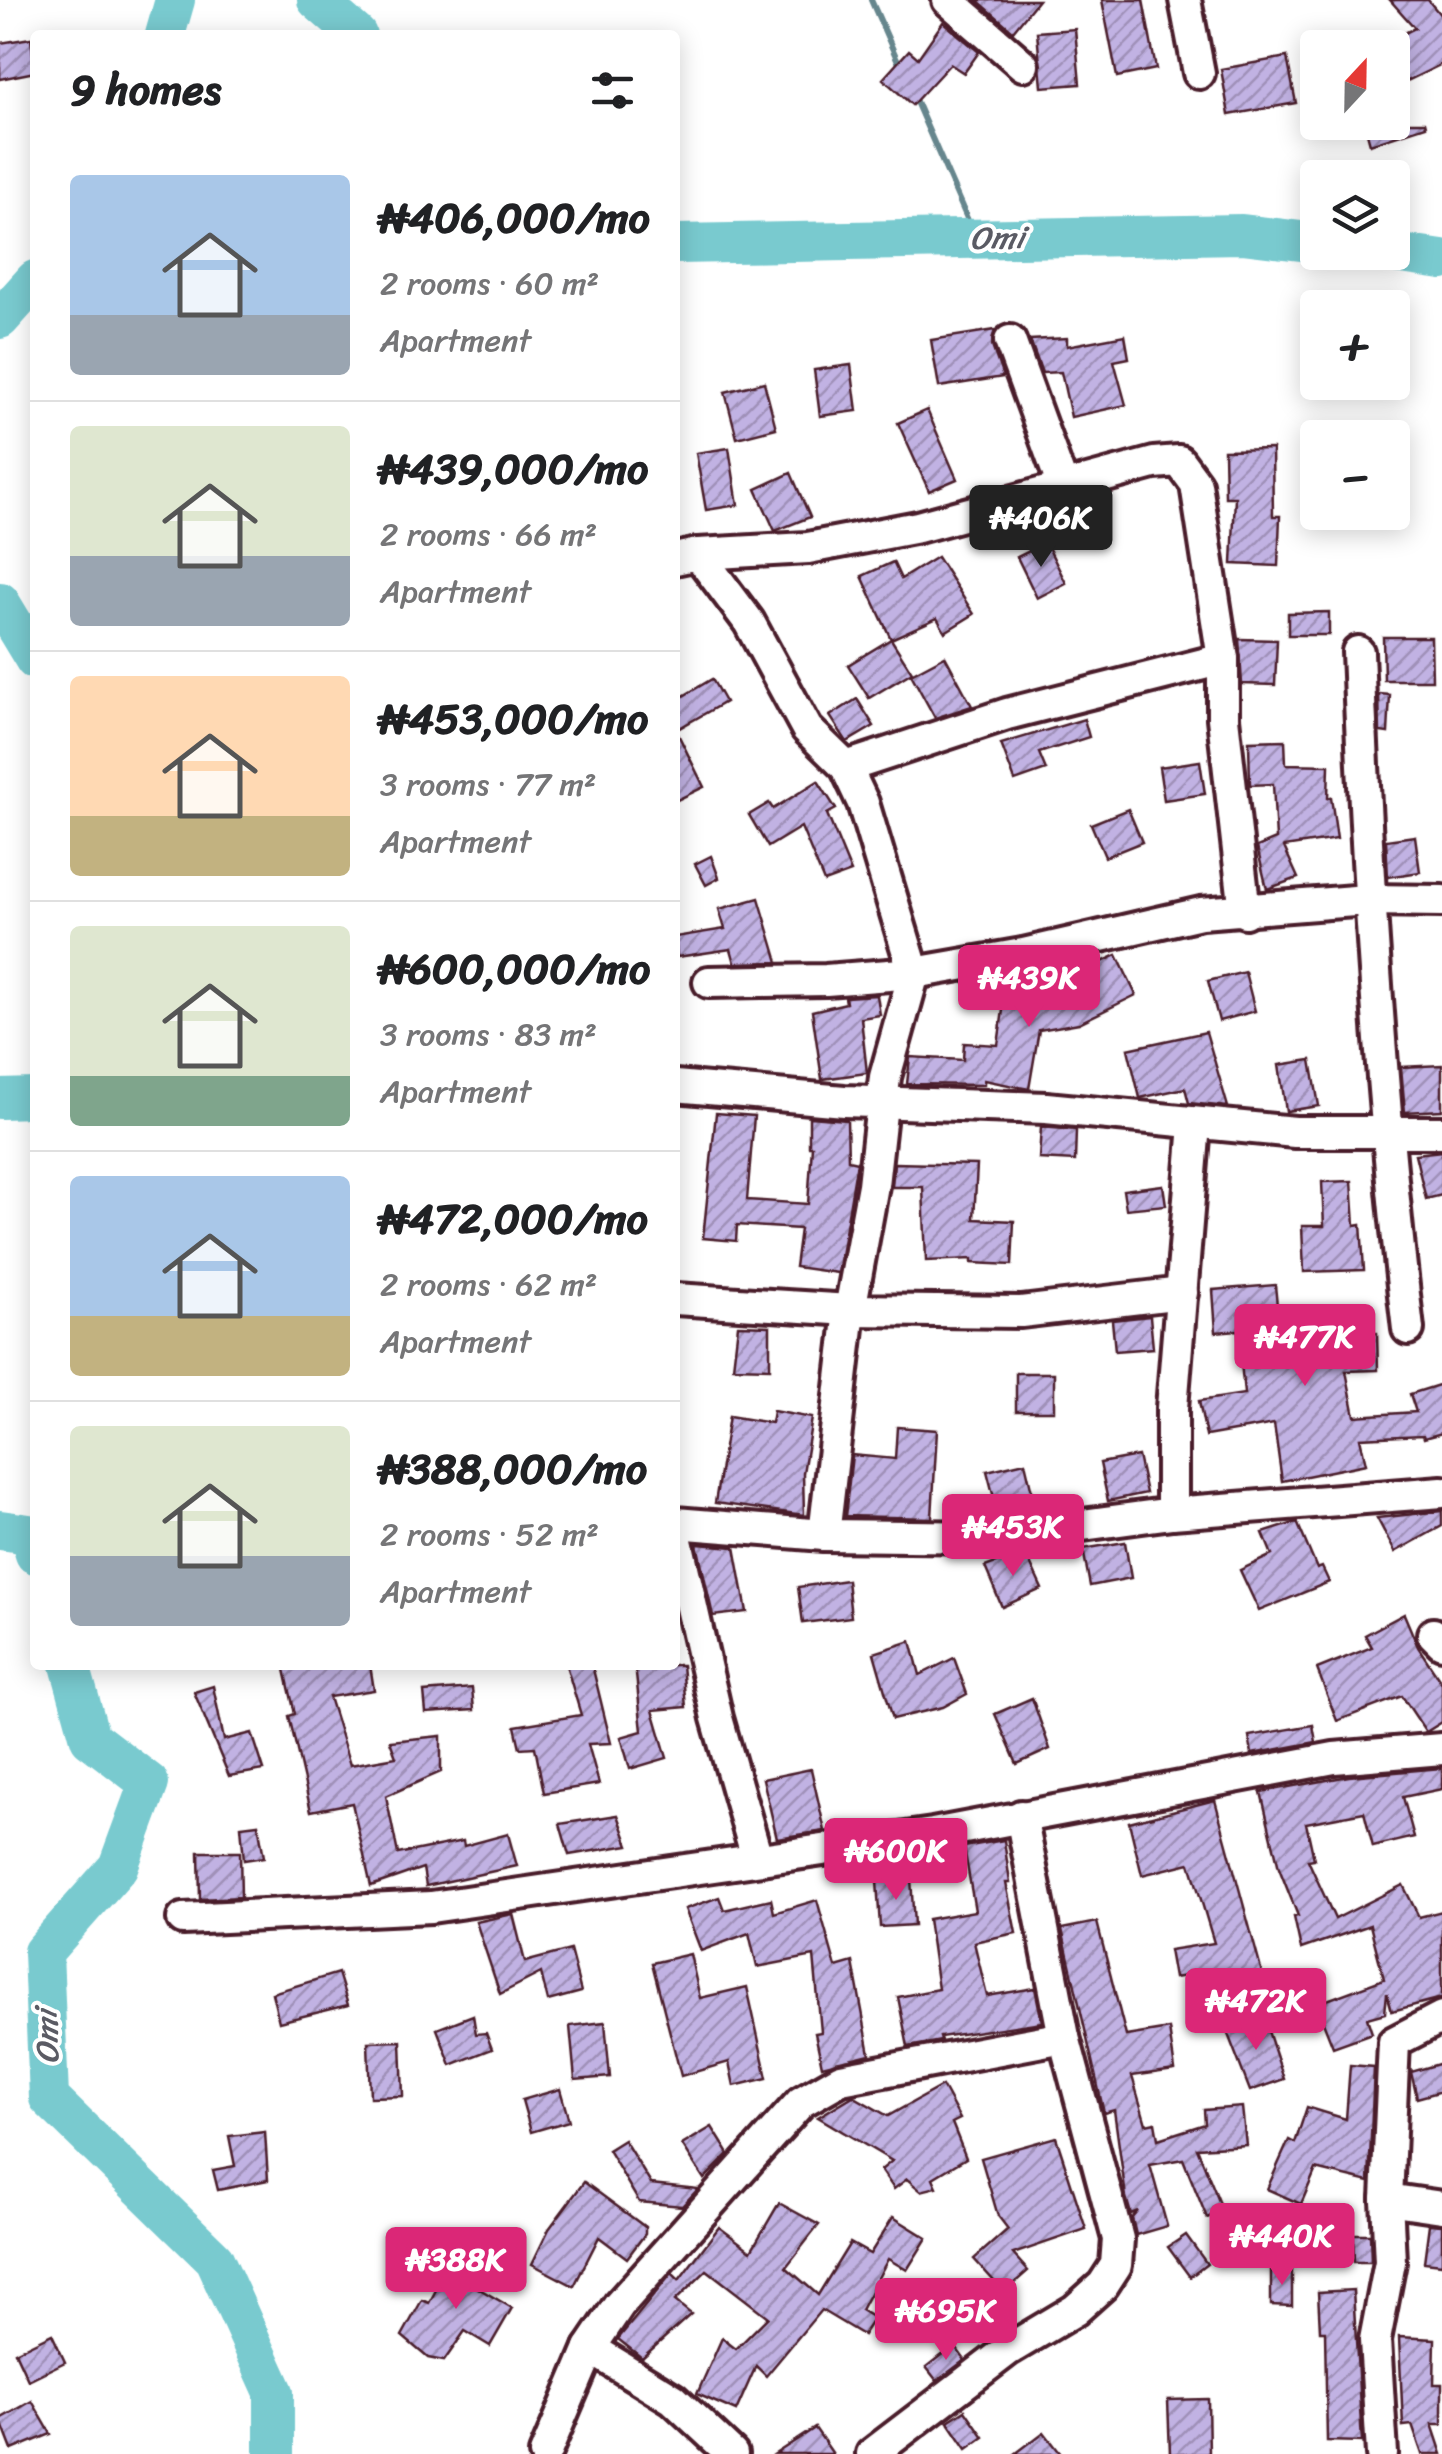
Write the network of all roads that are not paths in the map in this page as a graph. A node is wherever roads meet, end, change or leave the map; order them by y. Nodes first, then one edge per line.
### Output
1 (948, 0) edge
2 (1185, 0) edge
3 (1023, 65) dead end
4 (1199, 73) dead end
5 (1010, 340) dead end
6 (1062, 484) junction
7 (686, 556) edge
8 (1358, 652) dead end
9 (1223, 659) junction
10 (846, 768) junction
11 (1367, 900) junction
12 (1442, 901) edge
13 (1245, 912) junction
14 (914, 973) junction
15 (708, 982) dead end
16 (680, 1086) edge
17 (882, 1104) junction
18 (1194, 1124) junction
19 (1442, 1132) edge
20 (1385, 1135) junction
21 (1182, 1293) junction
22 (680, 1299) edge
23 (850, 1310) junction
24 (1408, 1330) dead end
25 (1442, 1492) edge
26 (1172, 1513) junction
27 (680, 1523) edge
28 (824, 1534) junction
29 (680, 1555) edge
30 (1442, 1749) edge
31 (1020, 1816) junction
32 (757, 1858) junction
33 (183, 1919) dead end
34 (1442, 2017) edge
35 (1064, 2038) junction
36 (1387, 2200) junction
37 (1442, 2206) edge
38 (590, 2348) junction
39 (545, 2454) edge
40 (732, 2454) edge
41 (872, 2454) edge
42 (1382, 2454) edge

1 - 3 street
2 - 4 street
5 - 6 street
6 - 7 street
6 - 9 street
7 - 10 street
8 - 11 street
9 - 10 street
9 - 13 street
10 - 14 street
11 - 12 street
11 - 13 street
11 - 20 street
13 - 14 street
14 - 15 street
14 - 17 street
16 - 17 street
17 - 18 street
17 - 23 street
18 - 20 street
18 - 21 street
19 - 20 street
20 - 24 street
21 - 23 street
21 - 26 street
22 - 23 street
23 - 28 street
25 - 26 street
26 - 28 street
27 - 28 street
29 - 32 street
30 - 31 street
31 - 32 street
31 - 35 street
32 - 33 street
34 - 36 street
35 - 38 street
35 - 41 street
36 - 37 street
36 - 42 street
38 - 39 street
38 - 40 street

